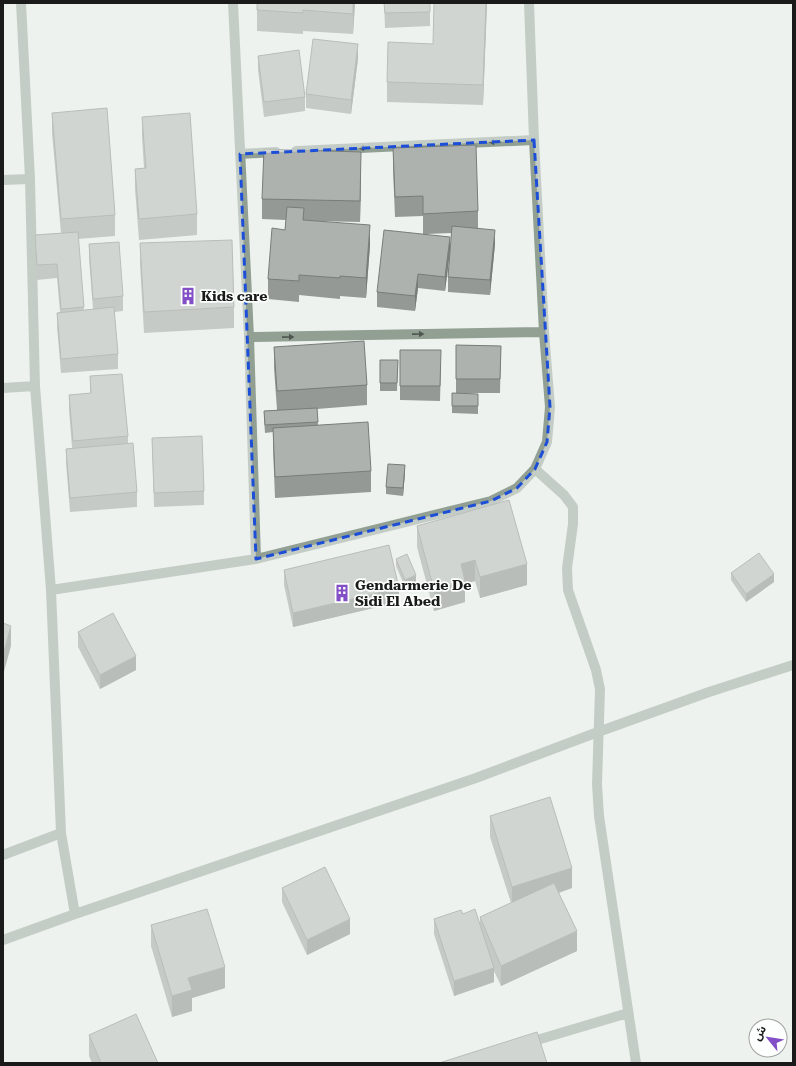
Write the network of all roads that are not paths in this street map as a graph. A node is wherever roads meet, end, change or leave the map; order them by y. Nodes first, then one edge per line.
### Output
1 (21, 3) edge
2 (233, 3) edge
3 (529, 3) edge
4 (534, 140) junction
5 (240, 154) junction
6 (30, 179) junction
7 (3, 180) edge
8 (544, 332) junction
9 (249, 337) junction
10 (35, 386) junction
11 (3, 388) edge
12 (535, 469) junction
13 (256, 559) junction
14 (51, 590) junction
15 (793, 664) edge
16 (598, 732) junction
17 (62, 833) junction
18 (3, 855) edge
19 (75, 914) junction
20 (3, 940) edge
21 (628, 1013) junction
22 (518, 1046) edge
23 (636, 1063) edge

1 - 6 street
2 - 5 street
3 - 4 street
4 -> 5 street
4 - 8 street
5 - 9 street
6 - 7 street
6 - 10 street
9 -> 8 street
8 - 12 street
9 - 13 street
10 - 11 street
10 - 14 street
12 - 13 street
12 - 16 street
13 - 14 street
14 - 17 street
15 - 16 street
16 - 19 street
16 - 21 street
17 - 18 street
17 - 19 street
19 - 20 street
21 - 22 street
21 - 23 street

